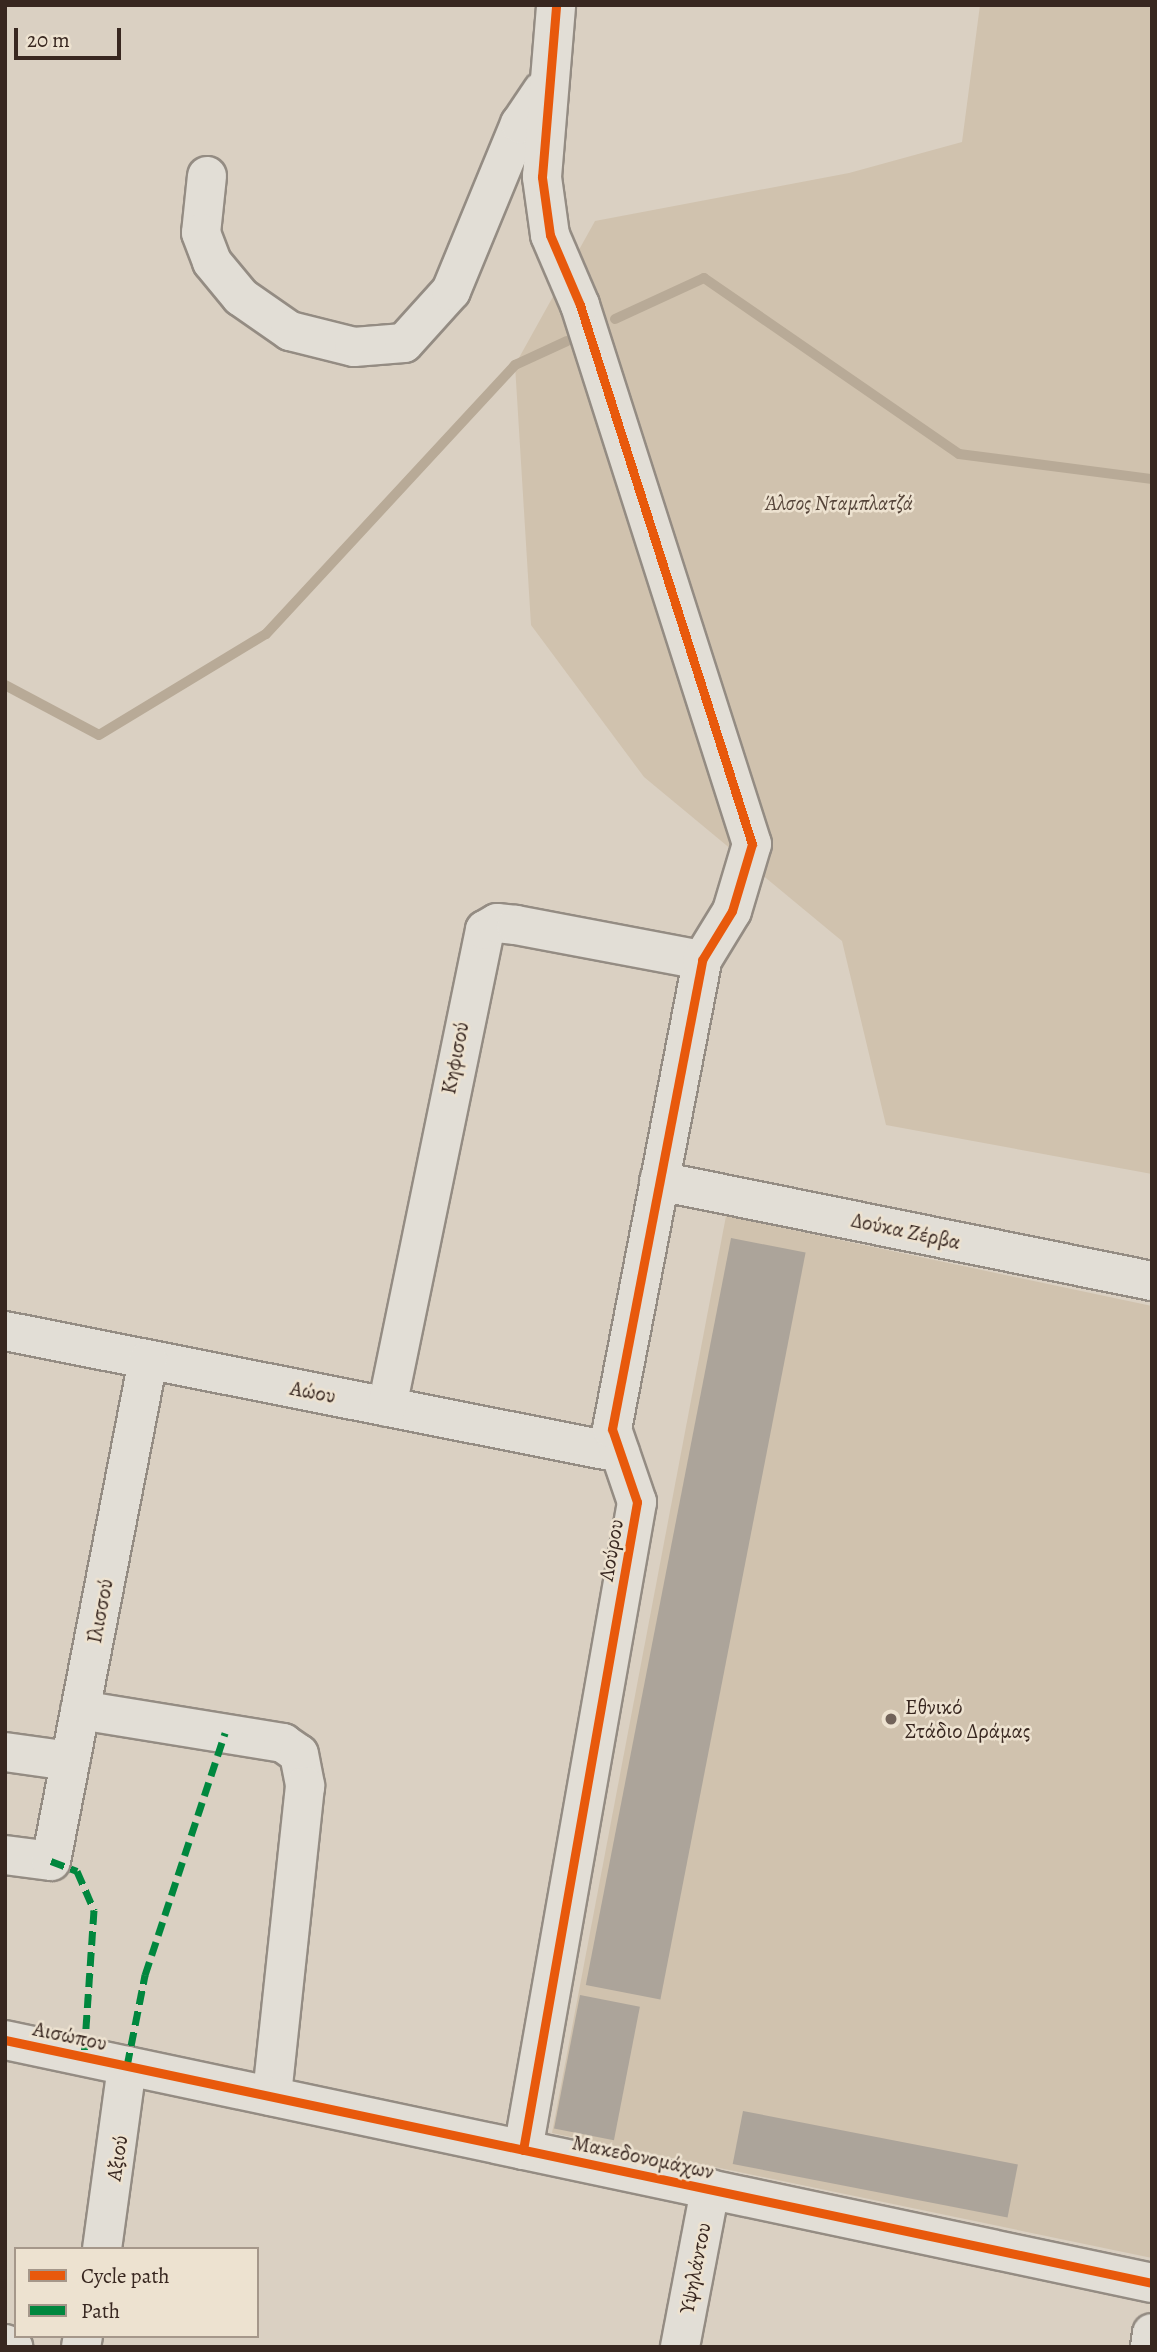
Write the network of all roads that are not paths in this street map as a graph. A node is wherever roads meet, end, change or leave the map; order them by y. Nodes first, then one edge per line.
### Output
1 (556, 5) edge
2 (545, 87) junction
3 (207, 176) dead end
4 (702, 960) junction
5 (659, 1181) junction
6 (1152, 1281) edge
7 (5, 1331) edge
8 (148, 1360) junction
9 (387, 1407) junction
10 (620, 1453) junction
11 (80, 1710) junction
12 (5, 1752) edge
13 (70, 1761) junction
14 (5, 1855) edge
15 (5, 2040) edge
16 (127, 2066) junction
17 (272, 2096) junction
18 (523, 2150) junction
19 (710, 2189) junction
20 (102, 2247) edge
21 (1152, 2283) edge
22 (1152, 2333) edge
23 (5, 2344) edge
24 (13, 2347) edge
25 (680, 2347) edge
26 (1150, 2347) edge

1 - 2 street
2 - 3 street
2 - 4 street
4 - 5 street, Λούρου
4 - 9 street, Κηφισού
5 - 6 street, Δούκα Ζέρβα
5 - 10 street, Λούρου
7 - 8 street, Αώου
8 - 9 street, Αώου
8 - 11 street, Ιλισσού
9 - 10 street, Αώου
10 - 18 street, Λούρου
11 - 13 street, Ιλισσού
11 - 17 street
12 - 13 street
13 - 14 street, Ιλισσού
15 - 16 street, Αισώπου
16 - 17 street, Μακεδονομάχων
16 - 20 street, Αξιού
17 - 18 street, Μακεδονομάχων
18 - 19 street, Μακεδονομάχων
19 - 21 street, Μακεδονομάχων
19 - 25 street, Υψηλάντου
22 - 26 street
23 - 24 street

